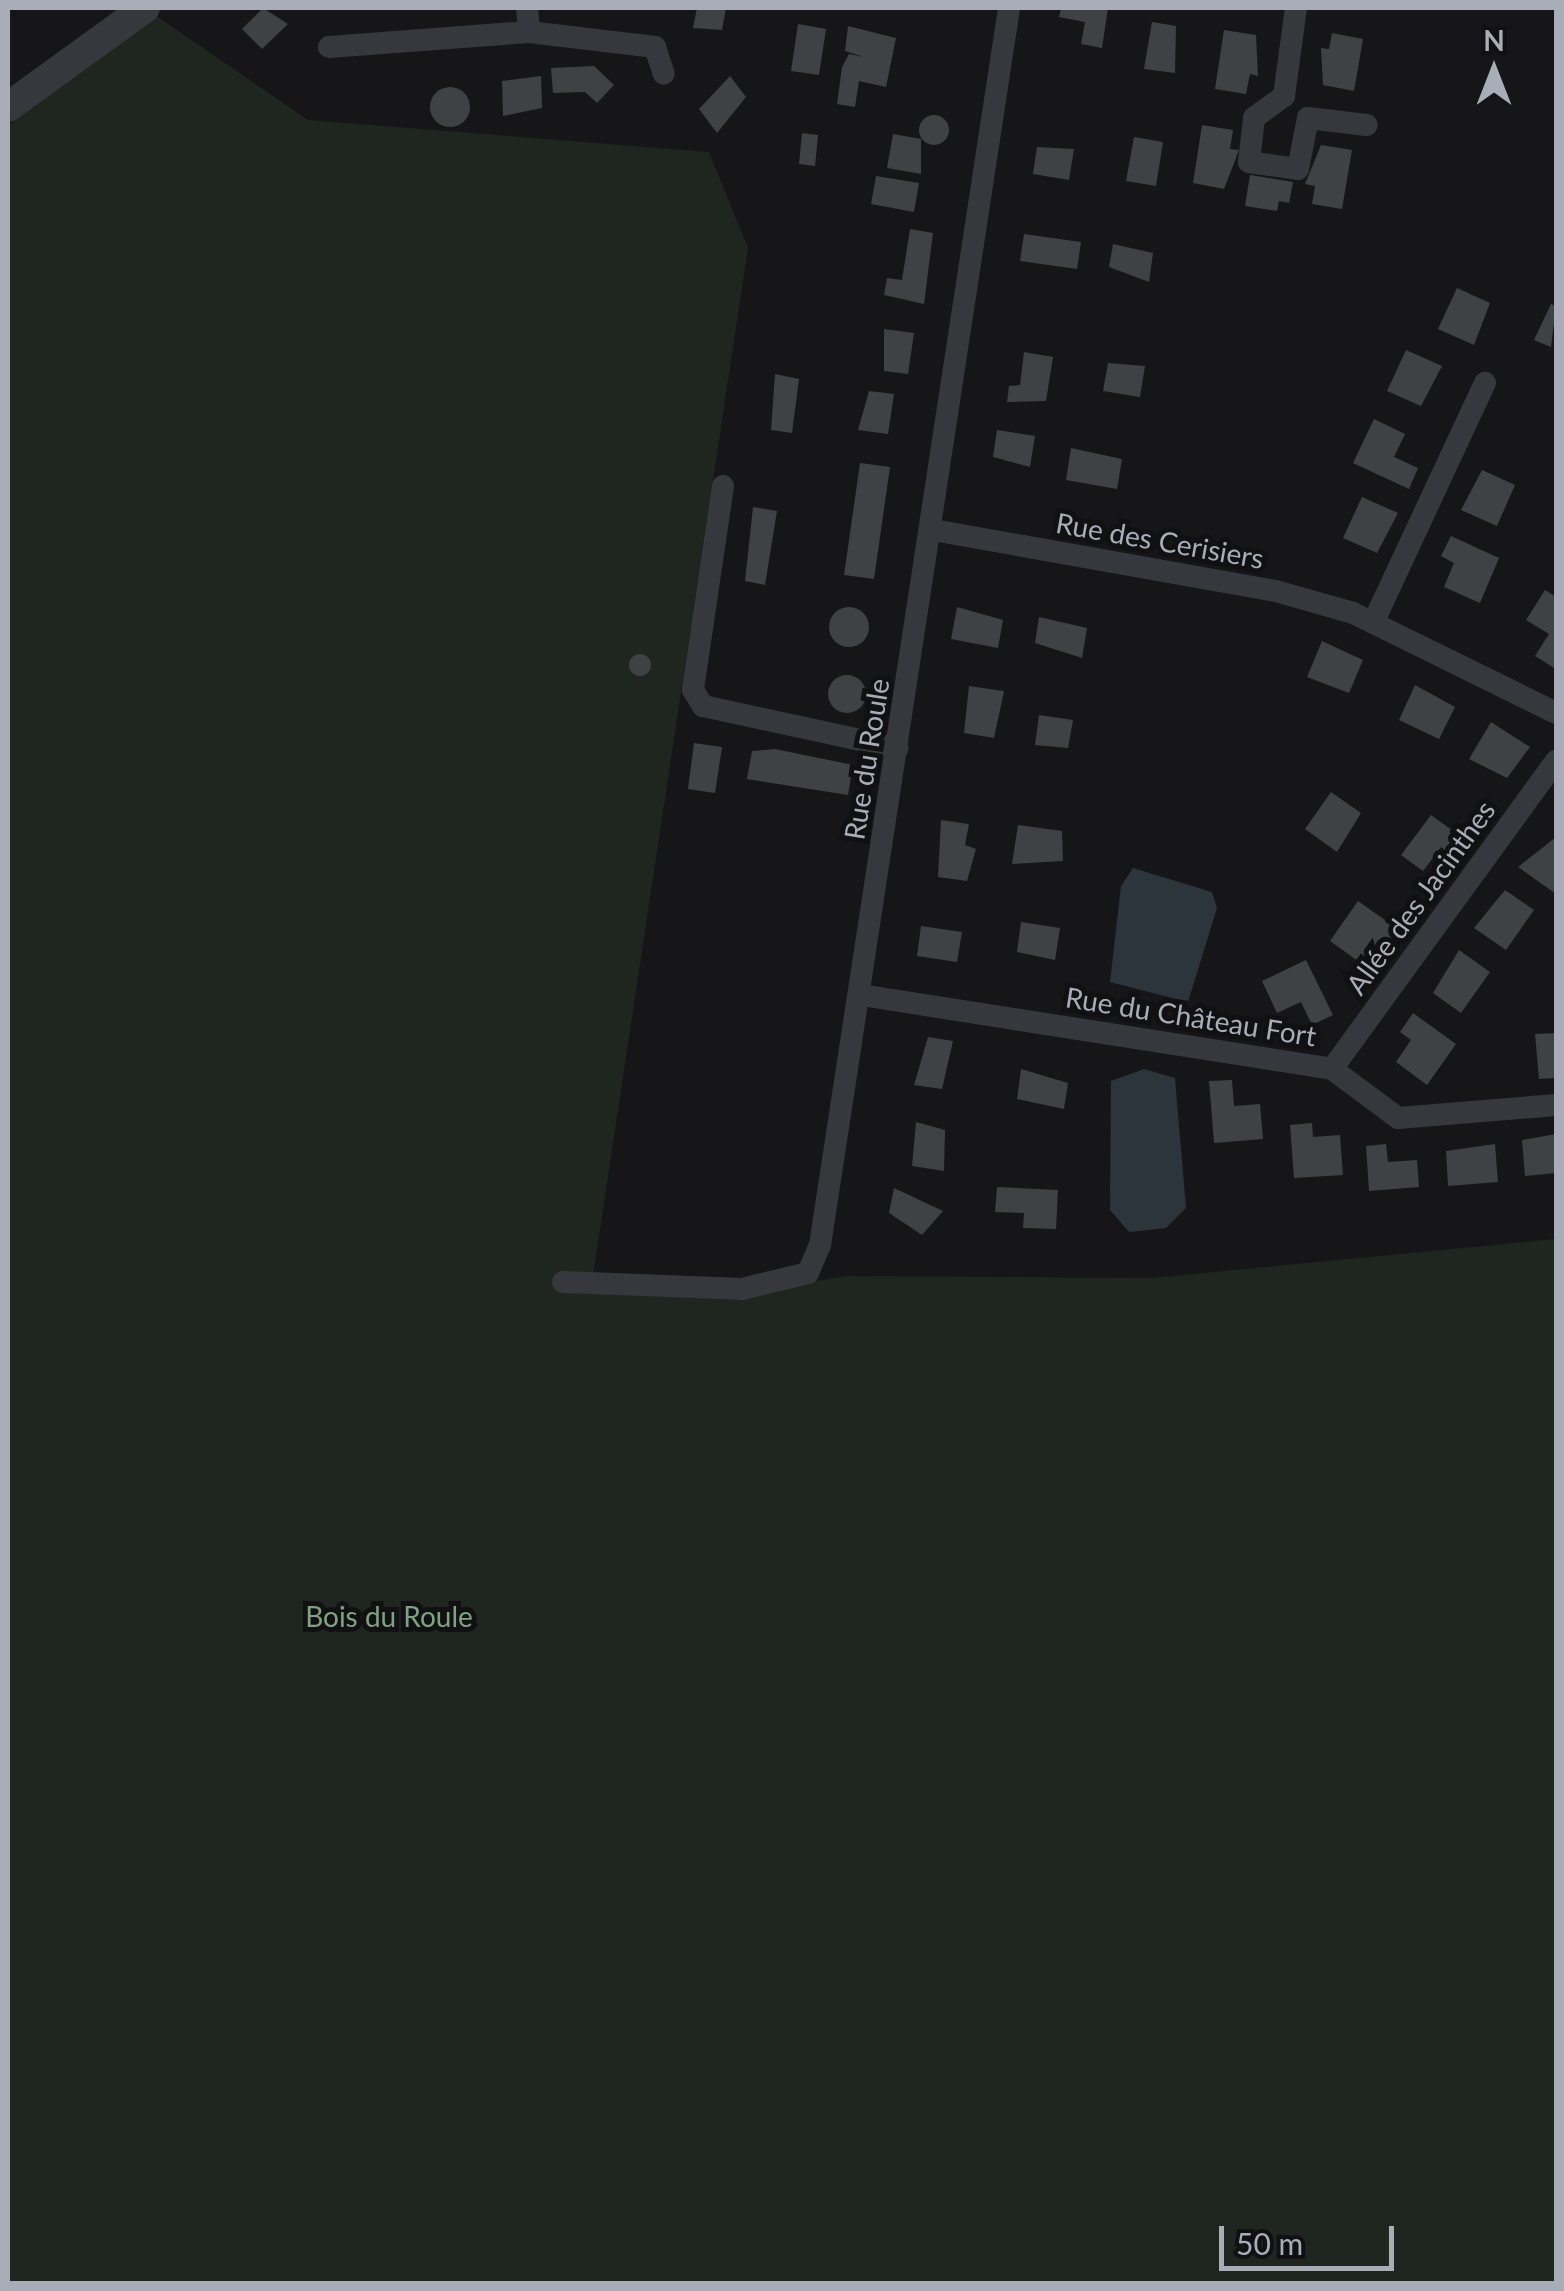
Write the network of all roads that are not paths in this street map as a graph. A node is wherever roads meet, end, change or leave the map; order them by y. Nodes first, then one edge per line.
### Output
1 (146, 8) edge
2 (527, 8) edge
3 (1009, 8) edge
4 (1296, 8) edge
5 (529, 32) junction
6 (329, 47) dead end
7 (664, 74) dead end
8 (1284, 96) junction
9 (8, 108) edge
10 (1308, 118) junction
11 (1368, 126) dead end
12 (1484, 384) dead end
13 (723, 486) dead end
14 (933, 530) junction
15 (1373, 623) junction
16 (1556, 713) edge
17 (898, 748) junction
18 (1556, 761) edge
19 (862, 995) junction
20 (1332, 1068) junction
21 (1556, 1105) edge
22 (563, 1282) dead end

1 - 9 street
2 - 5 street
3 - 14 street, Rue du Roule
4 - 8 street
5 - 6 street
5 - 7 street
8 - 10 street
8 - 10 street
10 - 11 street
12 - 15 street
13 - 17 street
14 - 15 street, Rue des Cerisiers
14 - 17 street, Rue du Roule
15 - 16 street, Rue des Cerisiers
17 - 19 street, Rue du Roule
18 - 20 street, Allée des Jacinthes
19 - 20 street, Rue du Château Fort
19 - 22 street, Rue du Roule
20 - 21 street, Rue du Château Fort

